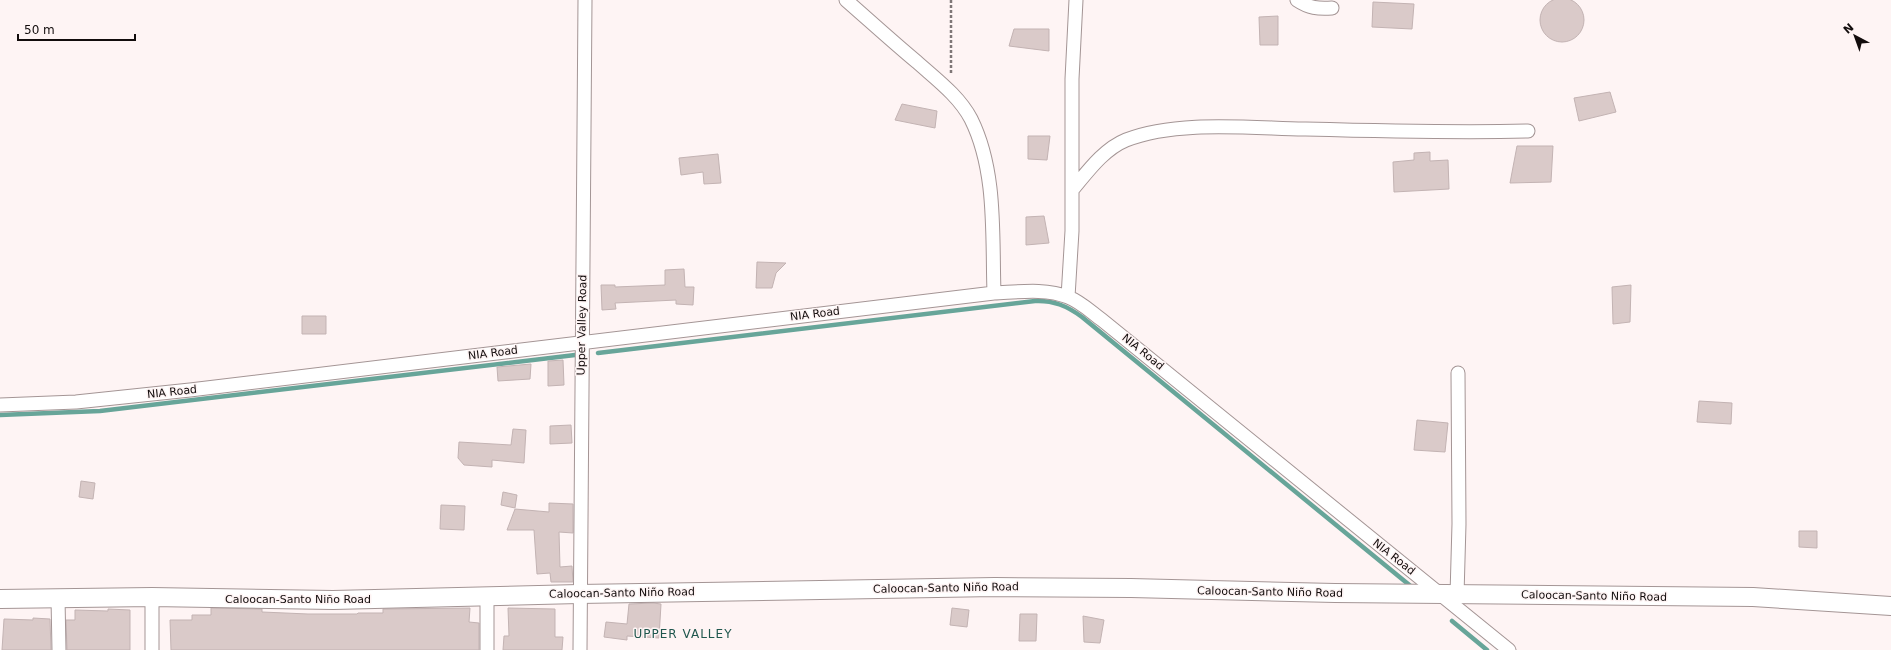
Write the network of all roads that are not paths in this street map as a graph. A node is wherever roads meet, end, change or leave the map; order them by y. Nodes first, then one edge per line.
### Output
1 (585, 0) edge
2 (846, 0) edge
3 (1076, 0) edge
4 (1297, 0) edge
5 (1332, 8) dead end
6 (1528, 131) dead end
7 (1073, 189) junction
8 (994, 293) junction
9 (1068, 297) junction
10 (582, 342) junction
11 (1458, 373) dead end
12 (0, 405) edge
13 (579, 594) junction
14 (1450, 595) junction
15 (152, 597) junction
16 (487, 597) junction
17 (58, 598) junction
18 (0, 599) edge
19 (1891, 606) edge
20 (59, 650) edge
21 (152, 650) edge
22 (487, 650) edge
23 (580, 650) edge
24 (1509, 650) edge

1 - 10 street, Upper Valley Road
2 - 8 street
3 - 7 street
4 - 5 street
6 - 7 street
7 - 9 street
8 - 9 street, NIA Road
8 - 10 street, NIA Road
9 - 14 street, NIA Road
10 - 12 street, NIA Road
10 - 13 street, Upper Valley Road
11 - 14 street
13 - 14 street, Caloocan-Santo Niño Road
13 - 16 street, Caloocan-Santo Niño Road
13 - 23 street, Upper Valley Road
14 - 19 street, Caloocan-Santo Niño Road
14 - 24 street, NIA Road
15 - 16 street, Caloocan-Santo Niño Road
15 - 17 street, Caloocan-Santo Niño Road
15 - 21 street
16 - 22 street
17 - 18 street, Caloocan-Santo Niño Road
17 - 20 street

